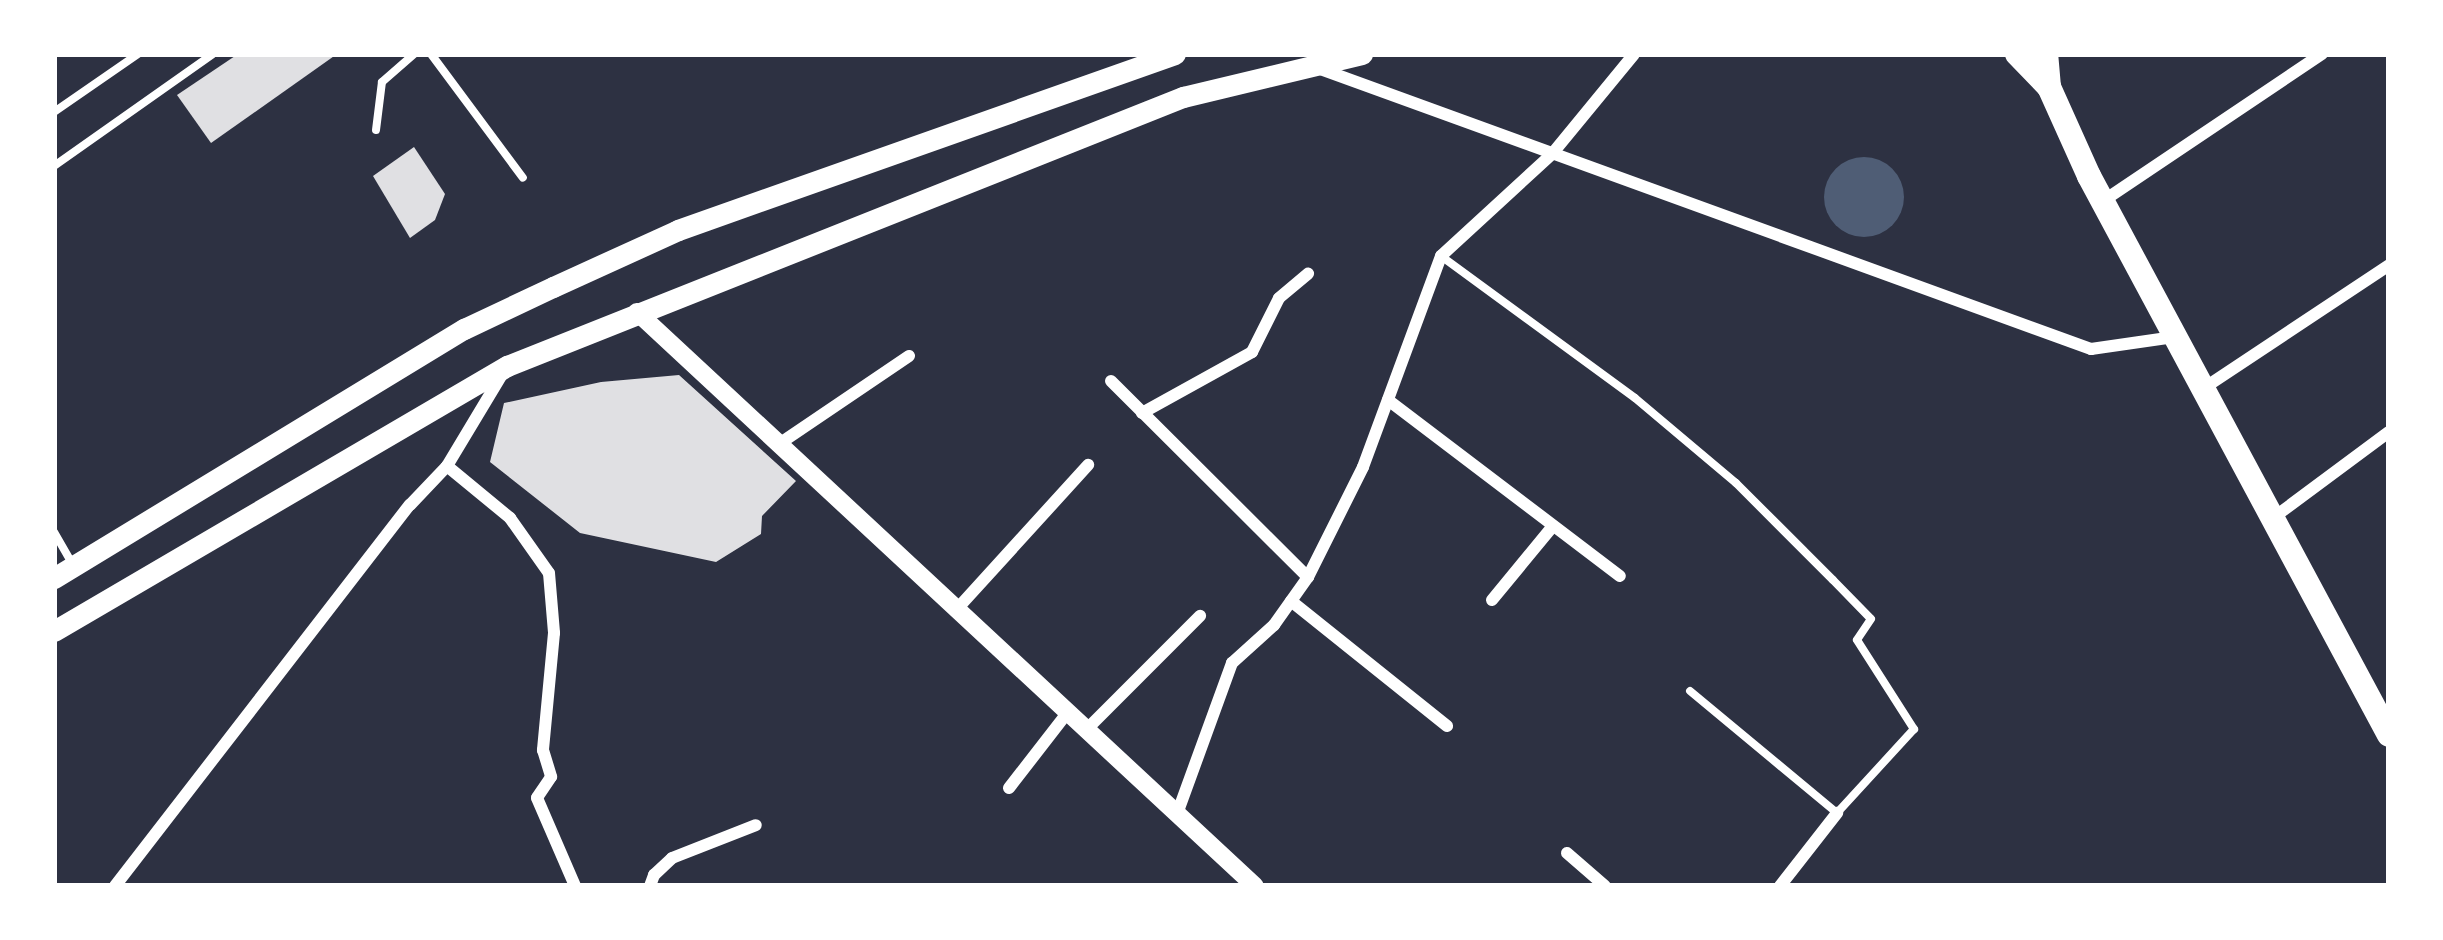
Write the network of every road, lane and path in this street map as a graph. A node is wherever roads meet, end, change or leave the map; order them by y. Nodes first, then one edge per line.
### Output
1 (138, 54) edge
2 (213, 54) edge
3 (414, 54) edge
4 (431, 54) edge
5 (1175, 54) edge
6 (1361, 54) edge
7 (1634, 54) edge
8 (2017, 54) edge
9 (2046, 54) edge
10 (2322, 54) edge
11 (1312, 66) junction
12 (2049, 87) junction
13 (54, 112) edge
14 (376, 130) dead end
15 (1552, 154) junction
16 (54, 166) edge
17 (523, 178) dead end
18 (2102, 201) junction
19 (1442, 256) junction
20 (2389, 265) edge
21 (1308, 274) dead end
22 (637, 312) junction
23 (2175, 337) junction
24 (909, 356) dead end
25 (506, 366) junction
26 (1111, 381) dead end
27 (2203, 389) junction
28 (1388, 400) junction
29 (1142, 412) junction
30 (2389, 432) edge
31 (779, 444) junction
32 (1088, 465) dead end
33 (447, 466) junction
34 (2272, 519) junction
35 (1553, 526) junction
36 (54, 532) edge
37 (64, 572) edge
38 (1620, 576) dead end
39 (1308, 577) junction
40 (1492, 600) dead end
41 (1291, 601) junction
42 (957, 609) junction
43 (1200, 616) dead end
44 (54, 631) edge
45 (1690, 692) dead end
46 (1068, 712) junction
47 (1447, 726) dead end
48 (1087, 729) junction
49 (2389, 735) edge
50 (1010, 788) dead end
51 (1837, 813) junction
52 (1177, 814) junction
53 (756, 825) dead end
54 (1567, 854) dead end
55 (115, 886) edge
56 (575, 886) edge
57 (650, 886) edge
58 (1255, 886) edge
59 (1605, 886) edge
60 (1780, 886) edge

1 - 13 lane
2 - 16 lane
3 - 14 lane
4 - 17 lane
5 - 37 main road
6 - 11 main road
7 - 15 street
8 - 12 main road
9 - 12 main road
10 - 18 street
11 - 15 street
11 - 22 main road
12 - 18 main road
15 - 19 street
15 - 23 street
18 - 23 main road
19 - 28 street
19 - 51 lane
20 - 27 street
21 - 29 street
22 - 25 main road
22 - 31 street
23 - 27 main road
24 - 31 street
25 - 33 street
25 - 44 main road
26 - 29 street
27 - 34 main road
28 - 35 street
28 - 39 street
29 - 39 street
30 - 34 street
31 - 42 street
32 - 42 street
33 - 55 street
33 - 56 street
34 - 49 main road
35 - 38 street
35 - 40 street
36 - 37 lane
39 - 41 street
41 - 47 street
41 - 52 street
42 - 46 street
43 - 48 street
45 - 51 lane
46 - 48 street
46 - 50 street
48 - 52 street
51 - 60 street
52 - 58 street
53 - 57 street
54 - 59 street

